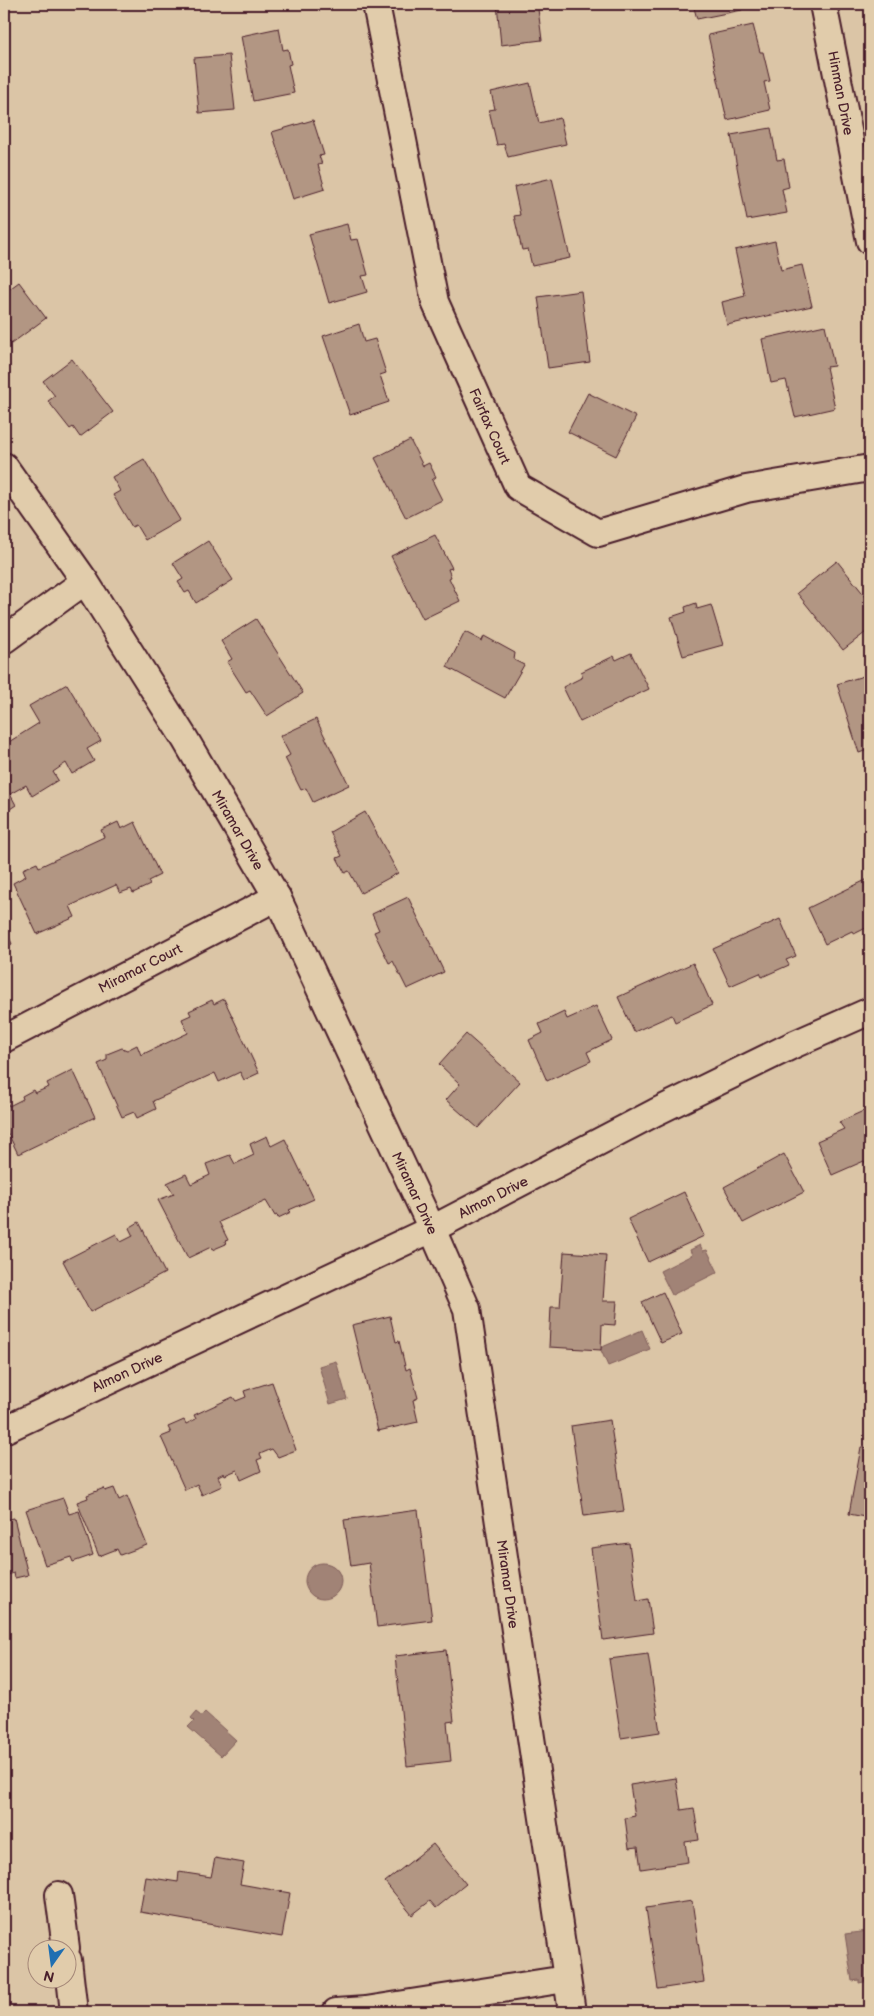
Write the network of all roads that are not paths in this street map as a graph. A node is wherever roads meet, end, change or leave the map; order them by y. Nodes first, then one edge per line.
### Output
1 (376, 4) edge
2 (823, 4) edge
3 (870, 241) edge
4 (4, 466) edge
5 (870, 468) edge
6 (85, 581) junction
7 (4, 640) edge
8 (277, 897) junction
9 (870, 1011) edge
10 (4, 1038) edge
11 (432, 1229) junction
12 (4, 1430) edge
13 (59, 1895) dead end
14 (65, 1938) edge
15 (566, 1979) junction
16 (71, 1988) edge
17 (74, 2012) edge
18 (336, 2012) edge
19 (572, 2012) edge

1 - 5 street, Fairfax Court
2 - 3 street, Hinman Drive
4 - 6 street, Miramar Drive
6 - 7 street
6 - 8 street, Miramar Drive
8 - 10 street, Miramar Court
8 - 11 street, Miramar Drive
9 - 11 street, Almon Drive
11 - 12 street, Almon Drive
11 - 15 street, Miramar Drive
13 - 14 street
15 - 18 street
15 - 19 street, Miramar Drive
16 - 17 street

